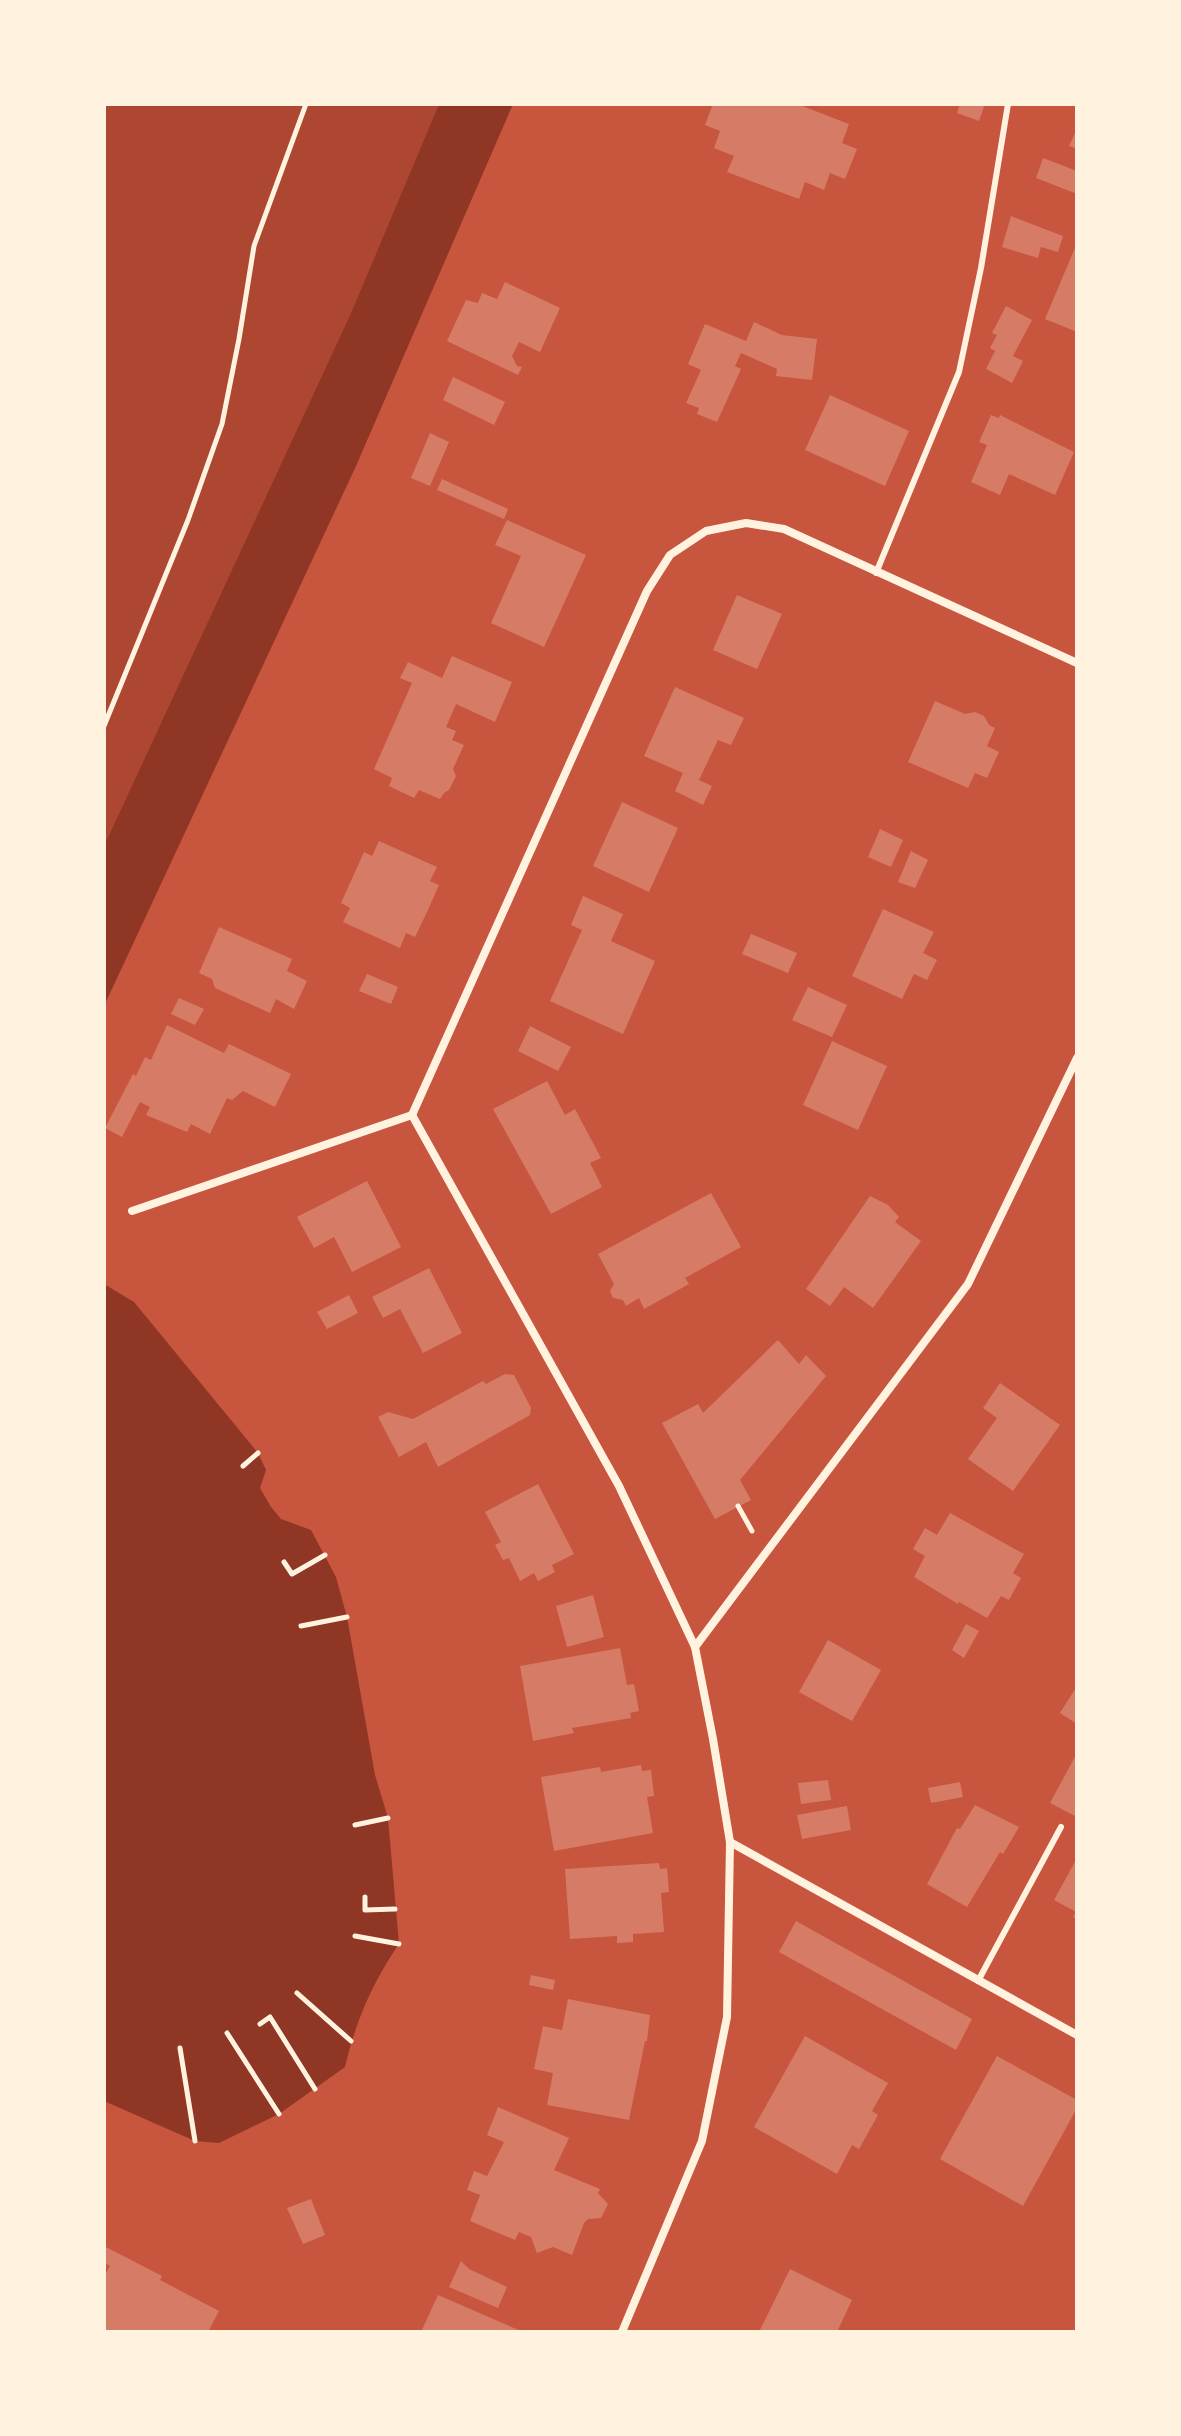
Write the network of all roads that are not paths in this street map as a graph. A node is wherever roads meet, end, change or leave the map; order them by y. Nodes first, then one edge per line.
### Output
1 (1008, 104) edge
2 (876, 573) junction
3 (1077, 663) edge
4 (1077, 1058) edge
5 (412, 1115) junction
6 (132, 1211) dead end
7 (695, 1647) junction
8 (1061, 1827) dead end
9 (730, 1842) junction
10 (978, 1981) junction
11 (1077, 2035) edge
12 (622, 2332) edge

1 - 2 lane
2 - 3 street
2 - 5 street
4 - 7 street
5 - 6 street
5 - 7 street
7 - 9 street
8 - 10 lane
9 - 10 street
9 - 12 street
10 - 11 street

